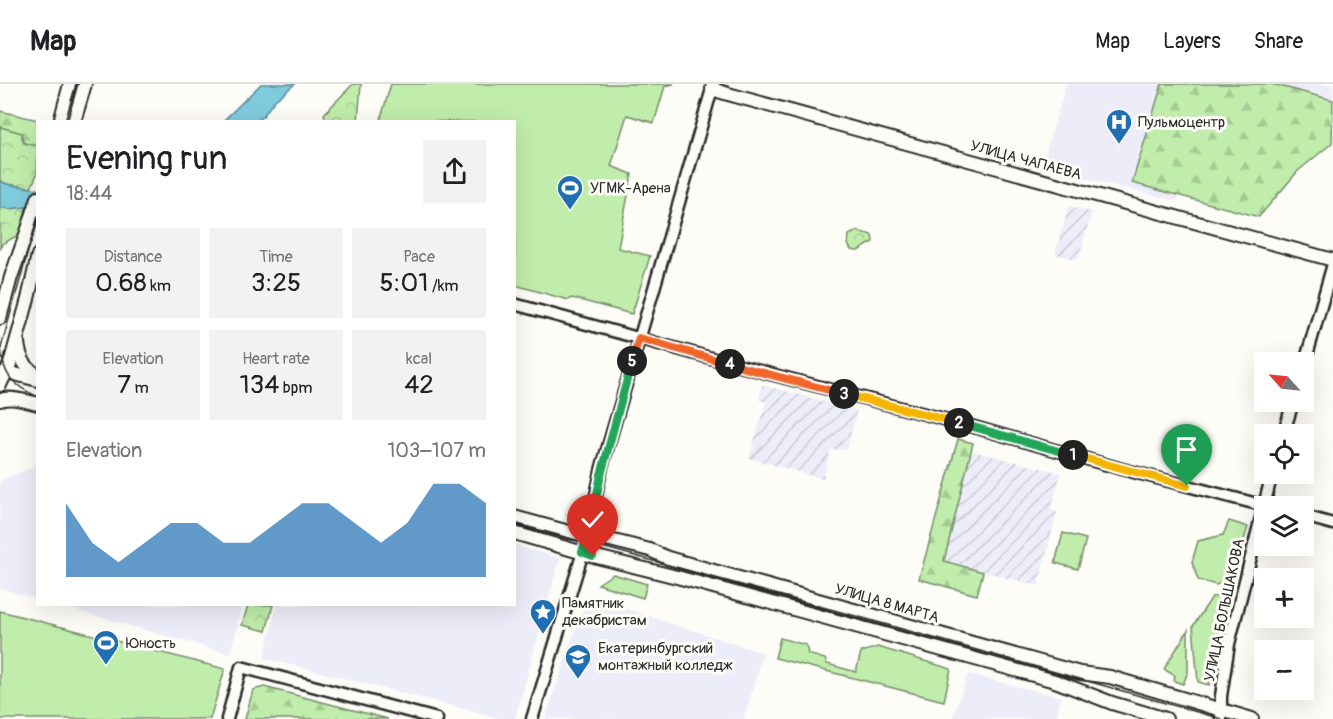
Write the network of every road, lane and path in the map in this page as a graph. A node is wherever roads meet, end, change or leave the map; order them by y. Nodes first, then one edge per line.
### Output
1 (70, 84) edge
2 (85, 84) edge
3 (712, 86) edge
4 (61, 120) edge
5 (75, 120) edge
6 (36, 204) edge
7 (1333, 260) edge
8 (36, 263) edge
9 (1333, 264) edge
10 (516, 305) edge
11 (1, 314) edge
12 (23, 317) junction
13 (639, 338) junction
14 (1308, 352) edge
15 (4, 373) edge
16 (36, 374) edge
17 (36, 380) edge
18 (0, 385) edge
19 (0, 400) edge
20 (20, 400) junction
21 (36, 404) edge
22 (0, 406) edge
23 (1254, 503) edge
24 (516, 518) edge
25 (1314, 519) edge
26 (1333, 524) edge
27 (516, 534) edge
28 (588, 535) junction
29 (1254, 551) edge
30 (582, 552) junction
31 (1220, 714) edge
32 (227, 719) edge
33 (437, 719) edge
34 (532, 719) edge
35 (1166, 719) edge
36 (1252, 719) edge

1 - 4 main road
2 - 5 main road
3 - 7 main road, УЛИЦА ЧАПАЕВА
3 - 13 street
6 - 11 main road
8 - 12 main road
9 - 14 street
10 - 13 street
12 - 15 main road
12 - 16 main road
13 - 23 street
13 - 28 street
15 - 17 main road
15 - 18 main road
19 - 20 main road
20 - 21 main road
20 - 22 main road
24 - 28 main road, УЛИЦА 8 МАРТА
25 - 26 street
27 - 30 main road, УЛИЦА 8 МАРТА
28 - 30 street
28 - 31 main road, УЛИЦА 8 МАРТА
29 - 31 street, УЛИЦА БОЛЬШАКОВА
30 - 34 street
30 - 35 main road, УЛИЦА 8 МАРТА
31 - 36 main road, УЛИЦА 8 МАРТА
32 - 33 street

